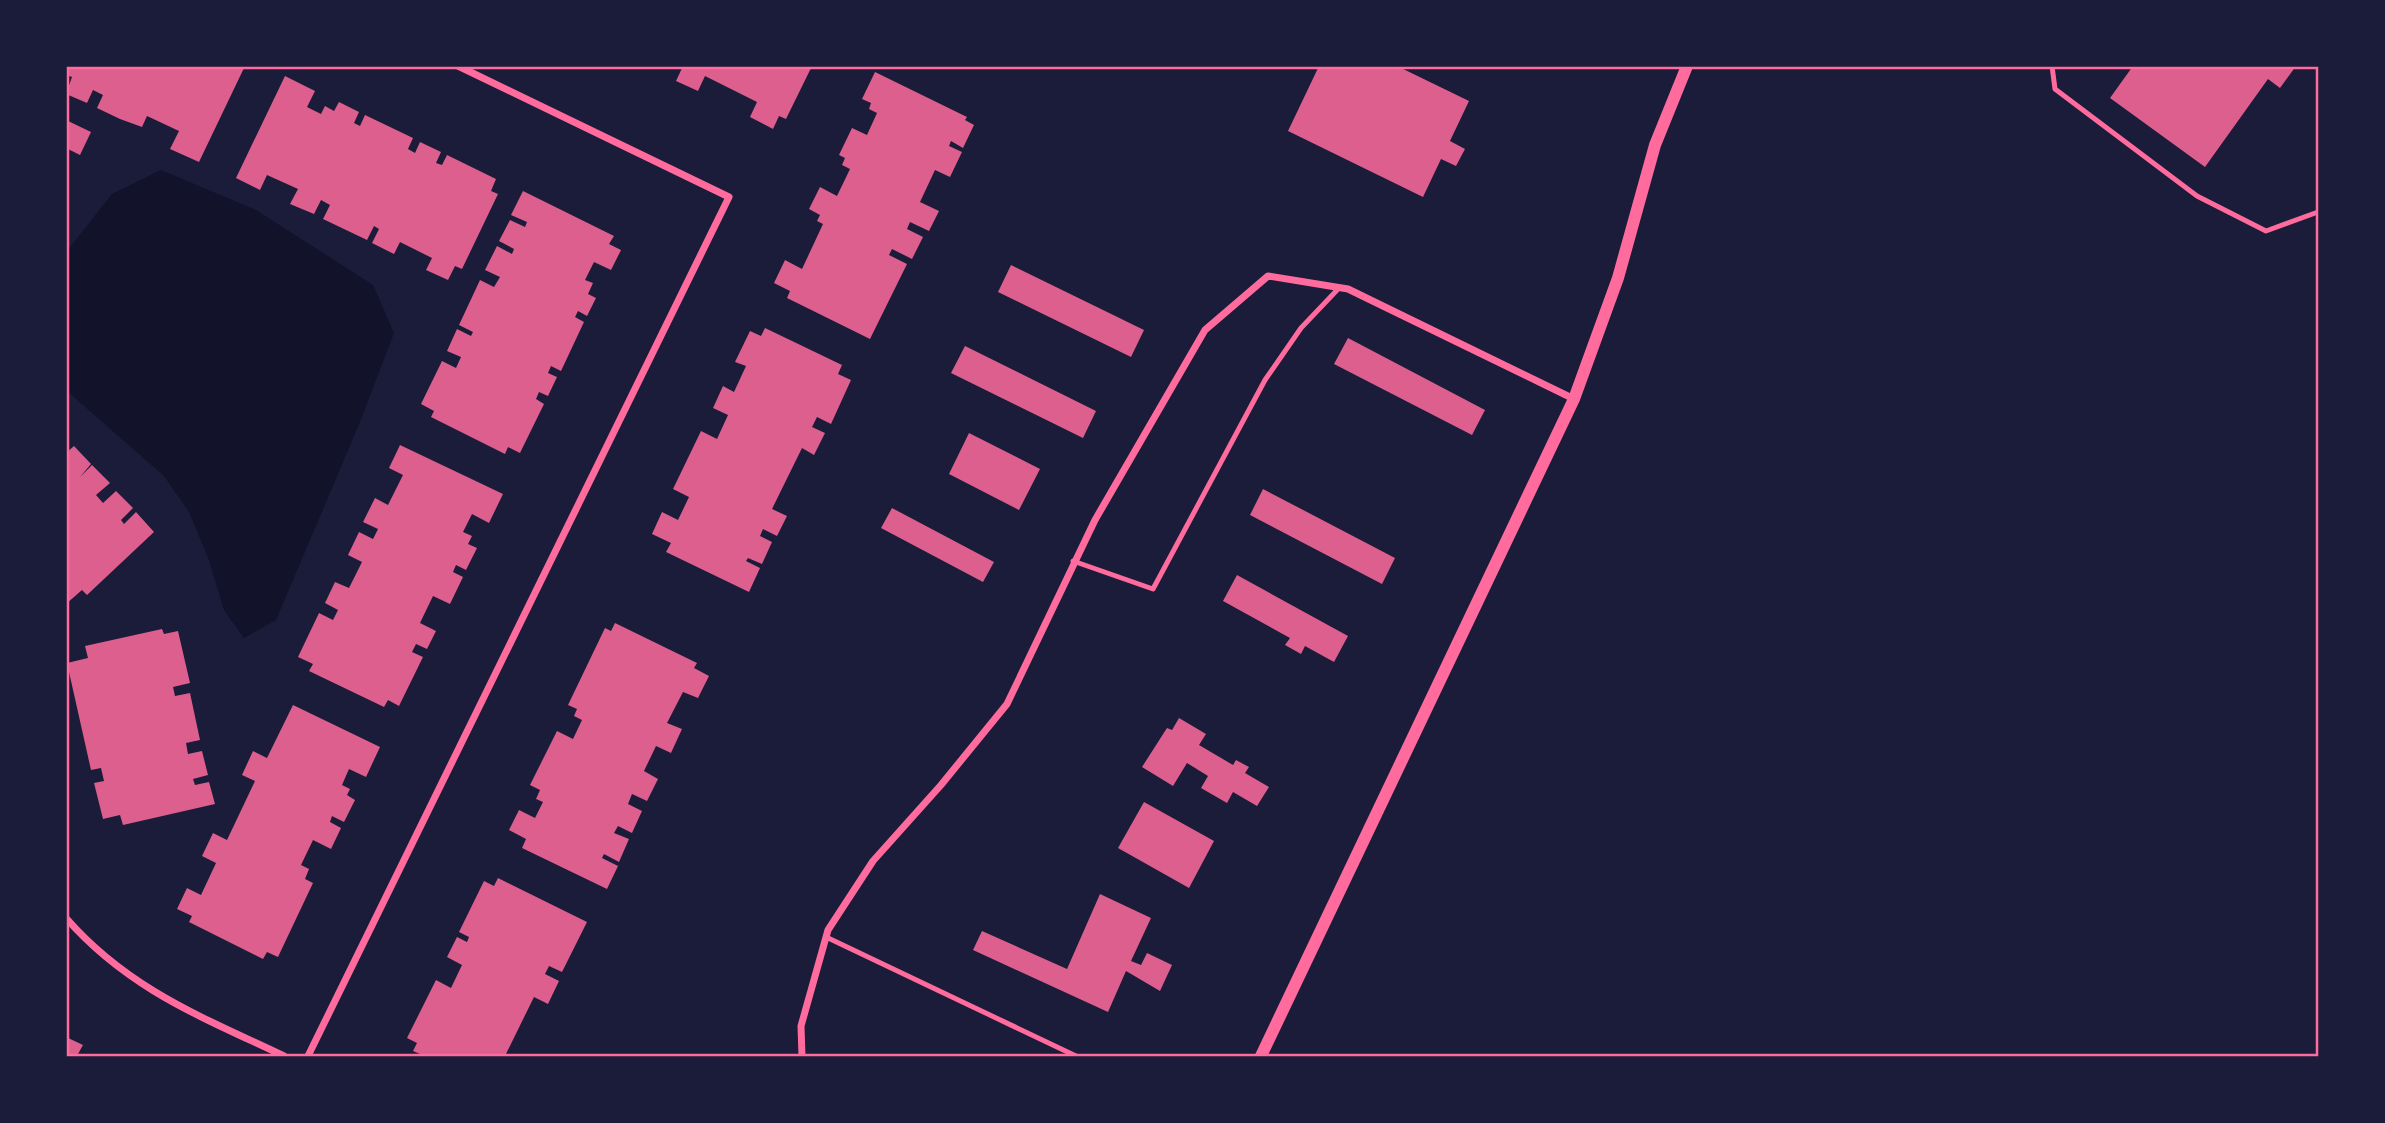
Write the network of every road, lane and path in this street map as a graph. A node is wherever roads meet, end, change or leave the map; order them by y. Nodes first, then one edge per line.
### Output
1 (458, 66) edge
2 (1687, 66) edge
3 (2052, 66) edge
4 (2319, 212) edge
5 (1339, 288) junction
6 (1574, 399) junction
7 (1073, 561) junction
8 (66, 918) edge
9 (826, 937) junction
10 (284, 1056) edge
11 (309, 1056) edge
12 (802, 1056) edge
13 (1076, 1056) edge
14 (1261, 1056) edge

1 - 11 street
2 - 6 street
3 - 4 lane
5 - 6 street
5 - 7 street
5 - 7 lane
6 - 14 street
7 - 9 street
8 - 10 street
9 - 12 street
9 - 13 lane

